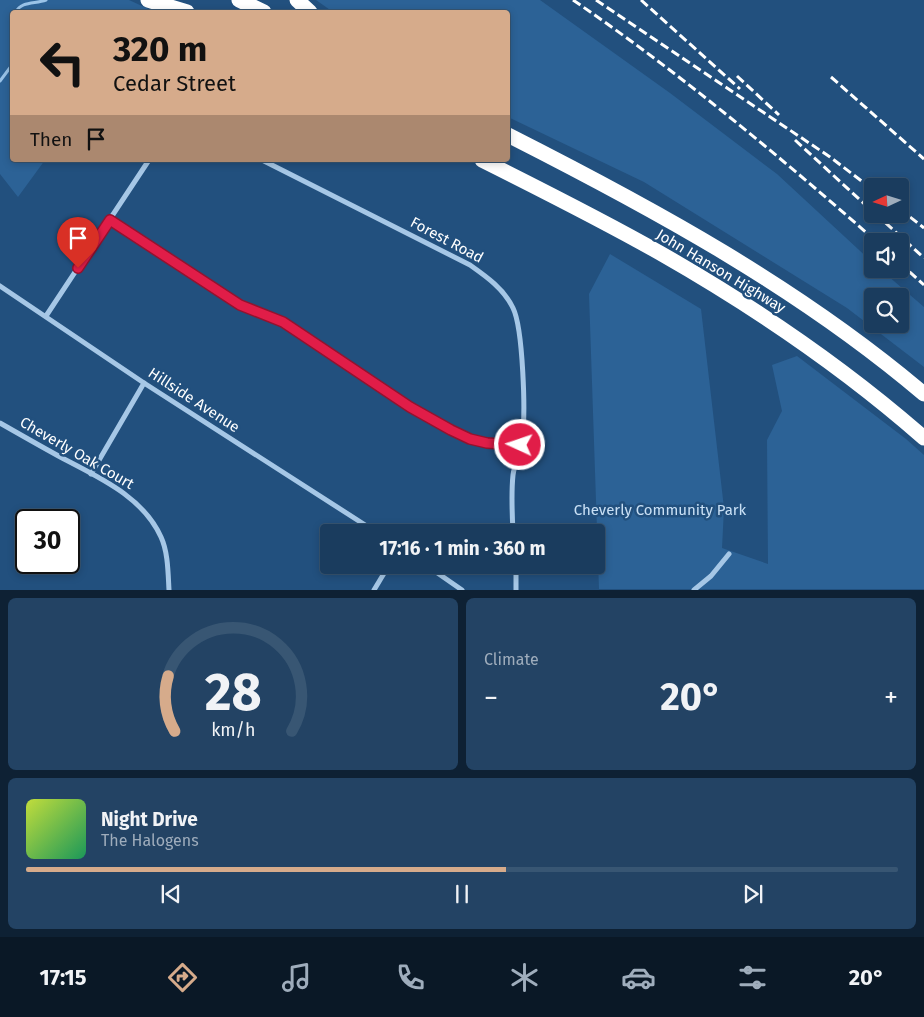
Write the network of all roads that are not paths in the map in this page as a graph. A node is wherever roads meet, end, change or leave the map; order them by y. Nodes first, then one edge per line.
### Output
1 (148, 0) edge
2 (166, 0) edge
3 (239, 0) edge
4 (296, 0) edge
5 (182, 10) edge
6 (185, 10) edge
7 (260, 10) edge
8 (308, 10) edge
9 (510, 137) edge
10 (148, 162) edge
11 (266, 162) edge
12 (486, 162) edge
13 (110, 220) junction
14 (0, 286) edge
15 (46, 316) junction
16 (144, 382) junction
17 (924, 394) edge
18 (0, 423) edge
19 (924, 438) edge
20 (520, 445) junction
21 (91, 474) junction
22 (364, 524) edge
23 (513, 524) edge
24 (729, 554) dead end
25 (384, 574) edge
26 (439, 574) edge
27 (516, 574) edge
28 (169, 590) edge
29 (374, 590) edge
30 (462, 590) edge
31 (516, 590) edge
32 (694, 590) edge

1 - 5 highway
2 - 6 highway
3 - 7 highway
4 - 8 highway
9 - 17 highway, John Hanson Highway
10 - 13 street
11 - 20 street, Forest Road
12 - 19 highway, John Hanson Highway
13 - 15 street
13 - 20 street
14 - 15 street, Hillside Avenue
15 - 16 street, Hillside Avenue
16 - 21 street
16 - 22 street, Hillside Avenue
18 - 21 street, Cheverly Oak Court
20 - 23 street, Forest Road
21 - 28 street, Cheverly Oak Court
24 - 32 street
25 - 29 street
26 - 30 street
27 - 31 street

